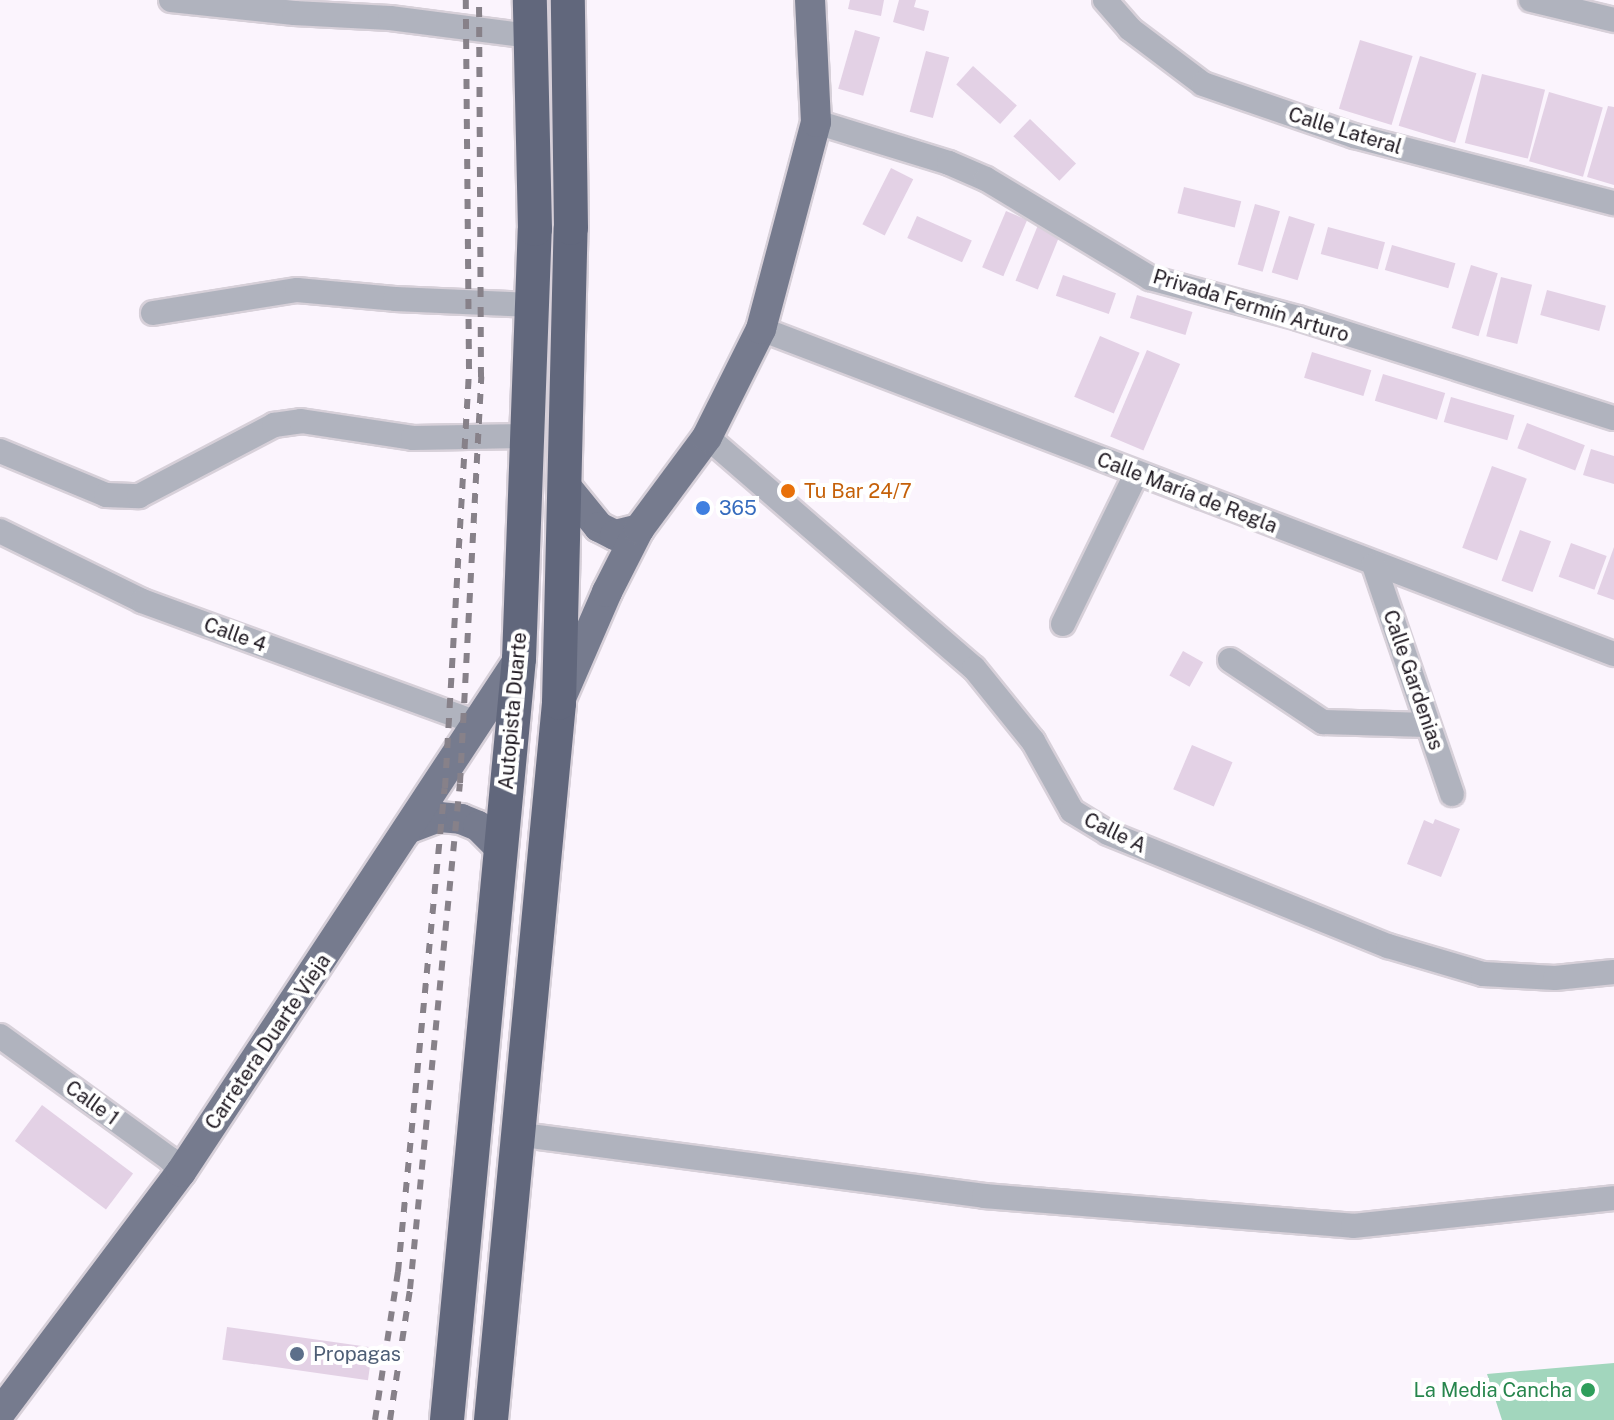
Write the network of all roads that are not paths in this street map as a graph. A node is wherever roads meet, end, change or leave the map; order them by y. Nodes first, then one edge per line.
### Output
1 (171, 0) edge
2 (530, 0) edge
3 (568, 0) edge
4 (810, 0) edge
5 (1105, 0) edge
6 (1531, 0) edge
7 (1614, 20) edge
8 (531, 36) junction
9 (816, 122) junction
10 (1614, 203) edge
11 (532, 305) junction
12 (153, 313) dead end
13 (761, 329) junction
14 (1614, 418) edge
15 (527, 436) junction
16 (707, 437) junction
17 (0, 451) edge
18 (1136, 474) junction
19 (564, 484) junction
20 (639, 529) junction
21 (0, 531) edge
22 (1374, 565) junction
23 (1063, 624) dead end
24 (1614, 654) edge
25 (519, 659) junction
26 (1230, 660) dead end
27 (559, 703) junction
28 (477, 723) junction
29 (1427, 725) junction
30 (1452, 794) dead end
31 (410, 828) junction
32 (501, 849) junction
33 (1614, 972) edge
34 (0, 1036) edge
35 (515, 1134) junction
36 (181, 1172) junction
37 (1614, 1198) edge
38 (4, 1400) edge
39 (447, 1420) edge
40 (491, 1420) edge

1 - 8 street
2 - 8 highway, Autopista Duarte
3 - 19 highway, Autopista Duarte
4 - 9 main road
5 - 10 street, Calle Lateral
6 - 7 street
8 - 11 highway, Autopista Duarte
9 - 13 main road
9 - 14 street, Privada Fermín Arturo
11 - 12 street
11 - 15 highway, Autopista Duarte
13 - 16 main road
13 - 18 street, Calle María de Regla
15 - 17 street
15 - 25 highway, Autopista Duarte
16 - 20 main road
16 - 33 street, Calle A
18 - 22 street, Calle María de Regla
18 - 23 street
19 - 20 main road
19 - 27 highway, Autopista Duarte
20 - 27 main road
21 - 28 street, Calle 4
22 - 24 street, Calle María de Regla
22 - 29 street, Calle Gardenias
25 - 28 main road, Carretera Duarte Vieja
25 - 32 highway, Autopista Duarte
26 - 29 street
27 - 35 highway, Autopista Duarte
28 - 31 main road, Carretera Duarte Vieja
29 - 30 street, Calle Gardenias
31 - 32 main road
31 - 36 main road, Carretera Duarte Vieja
32 - 39 highway, Autopista Duarte
34 - 36 street, Calle 1
35 - 37 street
35 - 40 highway, Autopista Duarte
36 - 38 main road, Carretera Duarte Vieja

